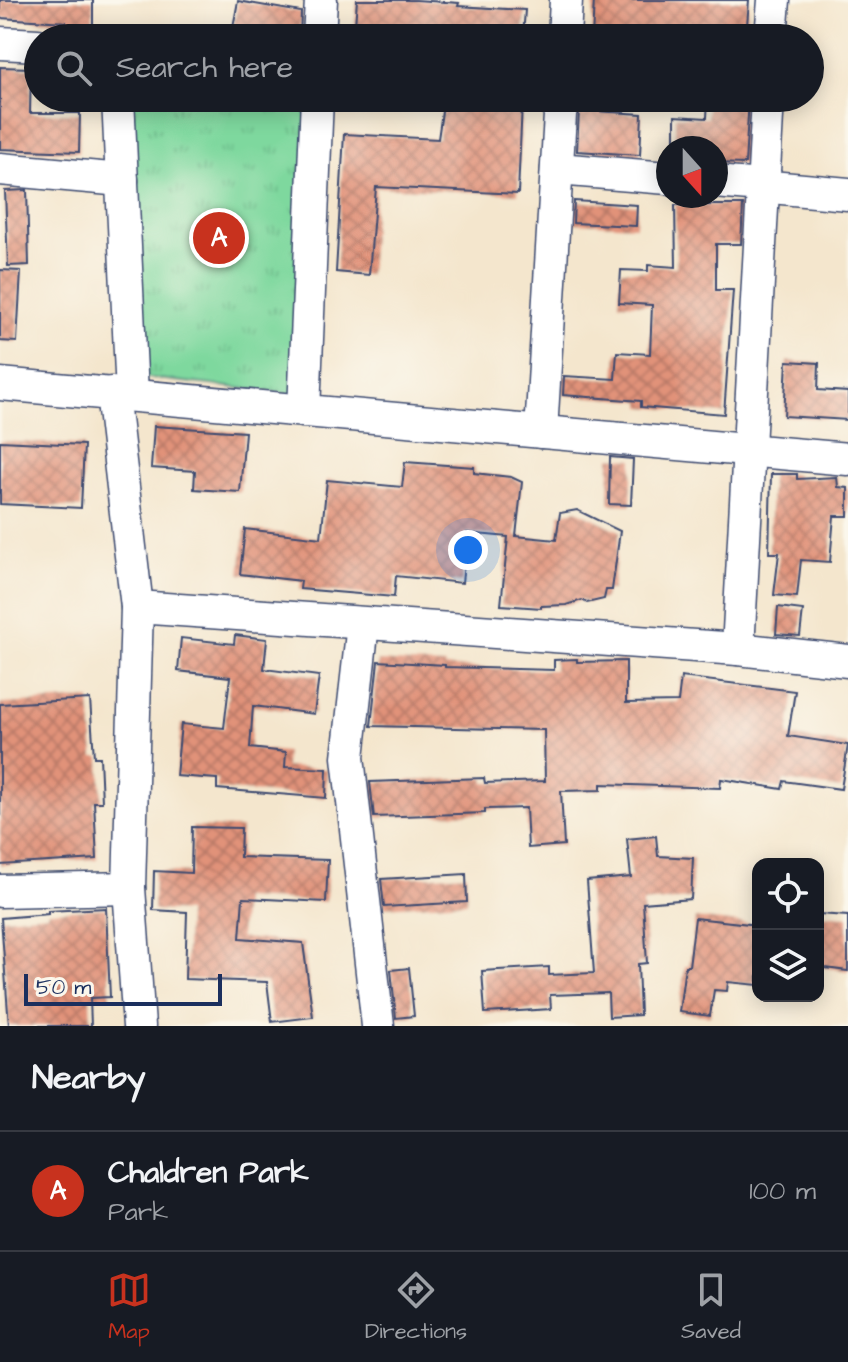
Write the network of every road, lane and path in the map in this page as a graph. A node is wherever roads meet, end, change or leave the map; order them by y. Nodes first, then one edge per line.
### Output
1 (321, 0) edge
2 (566, 0) edge
3 (774, 0) edge
4 (320, 24) edge
5 (565, 24) edge
6 (772, 24) edge
7 (0, 43) edge
8 (24, 44) edge
9 (119, 112) edge
10 (316, 112) edge
11 (560, 112) edge
12 (767, 112) edge
13 (0, 169) edge
14 (557, 169) junction
15 (656, 177) edge
16 (122, 180) junction
17 (728, 183) edge
18 (763, 186) junction
19 (848, 194) edge
20 (0, 384) edge
21 (122, 394) junction
22 (304, 411) junction
23 (541, 432) junction
24 (749, 452) junction
25 (848, 459) edge
26 (137, 607) junction
27 (363, 624) junction
28 (738, 649) junction
29 (848, 661) edge
30 (129, 888) junction
31 (0, 891) edge
32 (139, 1026) edge
33 (378, 1026) edge

1 - 4 street
2 - 5 street
3 - 6 street
7 - 8 street
9 - 16 street
10 - 22 street
11 - 14 street
12 - 18 street
13 - 16 street
14 - 15 street
14 - 23 street
16 - 21 street
17 - 18 street
18 - 19 street
18 - 24 street
20 - 21 street
21 - 22 street
21 - 26 street
22 - 23 street
23 - 24 street
24 - 25 street
24 - 28 street
26 - 27 street
26 - 30 street
27 - 28 street
27 - 33 street
28 - 29 street
30 - 31 street
30 - 32 street

